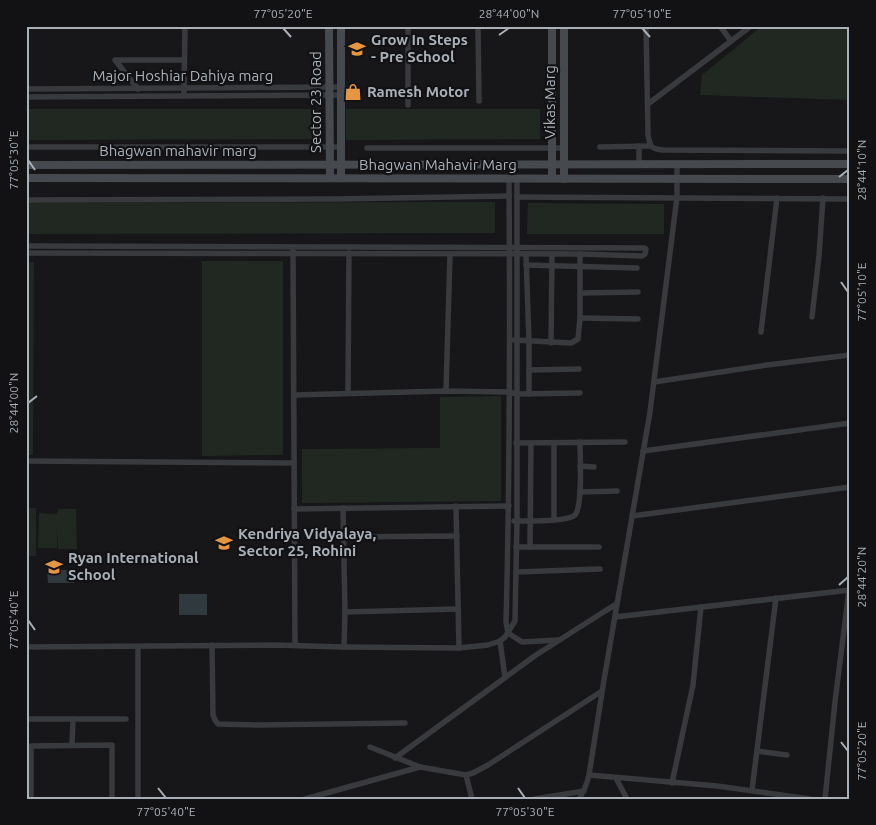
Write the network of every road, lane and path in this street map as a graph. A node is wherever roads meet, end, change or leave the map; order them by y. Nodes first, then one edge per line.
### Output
1 (185, 26) edge
2 (329, 26) edge
3 (341, 26) edge
4 (408, 26) edge
5 (478, 26) edge
6 (551, 26) edge
7 (564, 26) edge
8 (646, 26) edge
9 (720, 26) edge
10 (751, 26) edge
11 (731, 41) junction
12 (184, 60) junction
13 (138, 89) junction
14 (184, 89) junction
15 (26, 90) edge
16 (330, 91) junction
17 (341, 91) junction
18 (184, 96) junction
19 (26, 97) edge
20 (479, 101) dead end
21 (648, 104) junction
22 (408, 106) dead end
23 (639, 146) junction
24 (650, 146) junction
25 (26, 147) edge
26 (330, 147) junction
27 (341, 147) junction
28 (600, 147) dead end
29 (366, 148) dead end
30 (564, 148) junction
31 (552, 149) junction
32 (850, 151) edge
33 (330, 164) junction
34 (341, 164) junction
35 (552, 164) junction
36 (564, 164) junction
37 (639, 164) junction
38 (677, 164) junction
39 (850, 164) edge
40 (26, 165) edge
41 (26, 178) edge
42 (330, 178) junction
43 (341, 178) junction
44 (513, 178) junction
45 (552, 178) junction
46 (564, 179) junction
47 (677, 179) junction
48 (850, 179) edge
49 (509, 196) junction
50 (517, 197) junction
51 (677, 197) junction
52 (776, 198) junction
53 (823, 198) junction
54 (850, 199) edge
55 (26, 200) edge
56 (26, 246) edge
57 (293, 250) junction
58 (509, 251) junction
59 (517, 251) junction
60 (26, 252) edge
61 (350, 253) junction
62 (450, 254) junction
63 (526, 254) junction
64 (552, 254) junction
65 (580, 254) junction
66 (526, 265) junction
67 (552, 265) junction
68 (580, 266) junction
69 (637, 268) dead end
70 (638, 292) dead end
71 (580, 293) junction
72 (812, 317) dead end
73 (580, 318) junction
74 (638, 319) dead end
75 (761, 332) dead end
76 (513, 340) junction
77 (529, 342) junction
78 (551, 343) junction
79 (850, 355) edge
80 (579, 369) dead end
81 (529, 370) junction
82 (654, 382) junction
83 (446, 392) junction
84 (510, 392) junction
85 (294, 394) junction
86 (348, 394) junction
87 (517, 394) junction
88 (529, 394) junction
89 (580, 394) dead end
90 (850, 423) edge
91 (580, 442) junction
92 (624, 442) dead end
93 (516, 443) junction
94 (531, 443) junction
95 (554, 443) junction
96 (643, 451) junction
97 (26, 461) edge
98 (294, 463) junction
99 (580, 466) junction
100 (594, 467) dead end
101 (850, 488) edge
102 (617, 491) dead end
103 (580, 492) junction
104 (456, 506) junction
105 (509, 506) junction
106 (294, 508) junction
107 (343, 508) junction
108 (632, 516) junction
109 (508, 520) junction
110 (554, 520) junction
111 (517, 521) junction
112 (530, 521) junction
113 (457, 536) junction
114 (344, 537) junction
115 (516, 547) junction
116 (530, 547) junction
117 (598, 547) dead end
118 (600, 569) dead end
119 (516, 572) junction
120 (849, 590) edge
121 (776, 598) junction
122 (618, 604) junction
123 (702, 607) junction
124 (458, 610) junction
125 (345, 612) junction
126 (615, 617) junction
127 (508, 633) junction
128 (559, 640) junction
129 (500, 641) junction
130 (295, 645) junction
131 (26, 646) edge
132 (212, 646) junction
133 (138, 647) junction
134 (344, 647) junction
135 (459, 648) junction
136 (504, 677) junction
137 (602, 691) junction
138 (26, 719) edge
139 (73, 719) junction
140 (126, 719) dead end
141 (405, 723) dead end
142 (72, 745) junction
143 (370, 747) dead end
144 (757, 751) junction
145 (787, 755) dead end
146 (395, 758) junction
147 (420, 767) junction
148 (466, 775) junction
149 (589, 775) junction
150 (616, 778) junction
151 (672, 783) junction
152 (752, 790) junction
153 (584, 791) junction
154 (31, 799) edge
155 (112, 799) edge
156 (138, 799) edge
157 (305, 799) edge
158 (472, 799) edge
159 (535, 799) edge
160 (578, 799) edge
161 (627, 799) edge
162 (810, 799) edge
163 (825, 799) edge

1 - 12 street
2 - 16 main road, Sector 23 Road
3 - 17 main road, Sector 23 Road
4 - 22 street
5 - 20 street
6 - 31 main road, Vikas Marg
7 - 30 main road, Vikas Marg
8 - 21 street
9 - 11 street
10 - 11 street
11 - 21 street
12 - 13 street
12 - 14 street
13 - 14 street, Major Hoshiar Dahiya marg
13 - 15 street, Major Hoshiar Dahiya marg
14 - 16 street, Major Hoshiar Dahiya marg
14 - 18 street
16 - 17 street, Major Hoshiar Dahiya marg
16 - 18 street, Major Hoshiar Dahiya marg
16 - 26 main road, Sector 23 Road
17 - 27 main road, Sector 23 Road
18 - 19 street, Major Hoshiar Dahiya marg
21 - 24 street
23 - 24 street
23 - 28 street
23 - 37 street
24 - 32 street
25 - 26 street
26 - 27 street
26 - 33 main road, Sector 23 Road
27 - 34 main road, Sector 23 Road
29 - 31 street
30 - 31 street
30 - 36 main road, Vikas Marg
31 - 35 main road, Vikas Marg
33 - 34 main road, Bhagwan mahavir marg
33 - 40 main road, Bhagwan mahavir marg
33 - 42 main road, Sector 23 Road
34 - 35 main road, Bhagwan mahavir marg
34 - 43 main road, Sector 23 Road
35 - 36 main road, Bhagwan mahavir marg
35 - 45 main road, Vikas Marg
36 - 37 main road
36 - 46 main road, Vikas Marg
37 - 38 main road
38 - 39 main road
38 - 47 street
41 - 42 main road, Bhagwan Mahavir Marg
42 - 43 main road, Bhagwan Mahavir Marg
43 - 44 main road, Bhagwan Mahavir Marg
44 - 45 main road, Bhagwan Mahavir Marg
44 - 49 street
44 - 50 street
45 - 46 main road, Bhagwan Mahavir Marg
46 - 47 main road, Bhagwan Mahavir Marg
47 - 48 main road, Bhagwan Mahavir Marg
47 - 51 street
49 - 55 street
49 - 58 street
50 - 51 street
50 - 59 street
51 - 52 street
51 - 82 street
52 - 53 street
52 - 75 street
53 - 54 street
53 - 72 street
56 - 57 street
57 - 58 street
57 - 60 street
57 - 61 street
57 - 85 street
58 - 59 street
58 - 62 street
58 - 76 street
59 - 63 street
59 - 65 street
59 - 76 street
61 - 62 street
61 - 86 street
62 - 83 street
63 - 64 street
63 - 66 street
64 - 65 street
64 - 67 street
65 - 68 street
66 - 67 street
66 - 77 street
67 - 68 street
67 - 78 street
68 - 69 street
68 - 71 street
70 - 71 street
71 - 73 street
73 - 74 street
73 - 78 street
76 - 77 street
76 - 84 street
76 - 87 street
77 - 78 street
77 - 81 street
79 - 82 street
80 - 81 street
81 - 88 street
82 - 96 street
83 - 84 street
83 - 86 street
84 - 87 street
84 - 105 street
85 - 86 street
85 - 98 street
87 - 88 street
87 - 93 street
88 - 89 street
90 - 96 street
91 - 92 street
91 - 95 street
91 - 99 street
93 - 94 street
93 - 111 street
94 - 95 street
94 - 112 street
95 - 110 street
96 - 108 street
97 - 98 street
98 - 106 street
99 - 100 street
99 - 103 street
101 - 108 street
102 - 103 street
103 - 110 street
104 - 105 street
104 - 107 street
104 - 113 street
105 - 109 street
106 - 107 street
106 - 130 street
107 - 114 street
108 - 122 street
109 - 111 street
109 - 127 street
110 - 112 street
111 - 112 street
111 - 115 street
112 - 116 street
113 - 114 street
113 - 124 street
114 - 125 street
115 - 116 street
115 - 119 street
116 - 117 street
118 - 119 street
119 - 127 street
120 - 121 street
120 - 163 street
121 - 123 street
121 - 144 street
122 - 126 street
122 - 128 street
123 - 126 street
123 - 151 street
124 - 125 street
124 - 135 street
125 - 134 street
126 - 137 street
127 - 128 street
127 - 129 street
128 - 136 street
129 - 135 street
129 - 136 street
130 - 132 street
130 - 134 street
131 - 133 street
132 - 133 street
132 - 141 street
133 - 156 street
134 - 135 street
136 - 146 street
137 - 148 street
137 - 149 street
138 - 139 street
139 - 140 street
139 - 142 street
142 - 154 street
142 - 155 street
143 - 146 street
144 - 145 street
144 - 152 street
146 - 147 street
147 - 148 street
147 - 157 street
148 - 158 street
149 - 150 street
149 - 153 street
150 - 151 street
150 - 161 street
151 - 152 street
152 - 162 street
153 - 159 street
153 - 160 street

